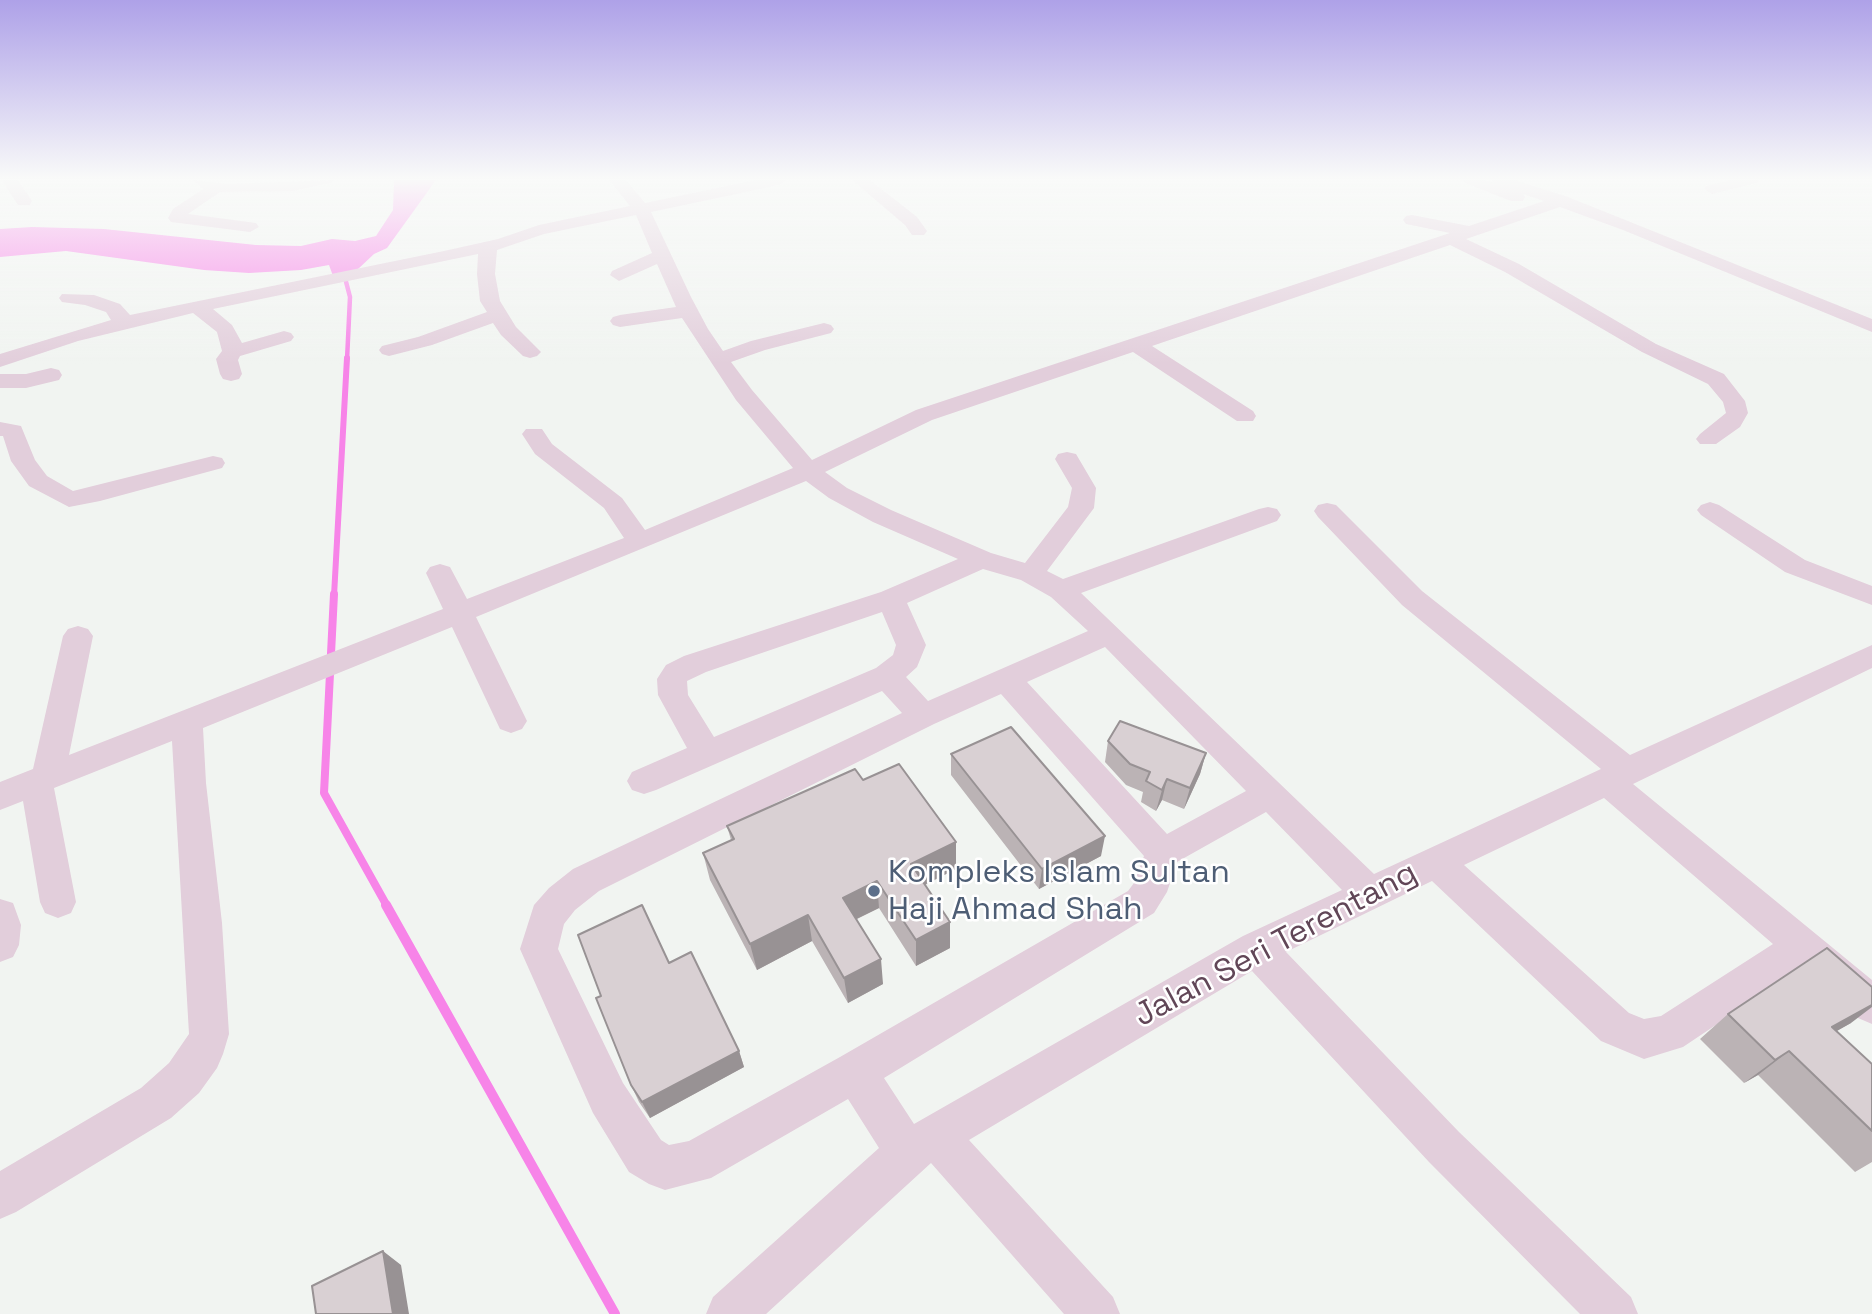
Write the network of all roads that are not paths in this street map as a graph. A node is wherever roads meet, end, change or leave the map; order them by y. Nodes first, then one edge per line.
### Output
1 (503, 241) edge
2 (656, 241) edge
3 (1437, 241) edge
4 (1469, 241) edge
5 (1666, 241) edge
6 (488, 246) junction
7 (662, 255) junction
8 (619, 275) dead end
9 (69, 298) dead end
10 (197, 306) junction
11 (687, 311) junction
12 (498, 315) junction
13 (620, 321) dead end
14 (121, 323) junction
15 (1872, 326) edge
16 (824, 329) dead end
17 (284, 337) dead end
18 (1135, 344) junction
19 (389, 350) dead end
20 (233, 352) junction
21 (530, 352) dead end
22 (720, 359) junction
23 (0, 361) edge
24 (231, 374) dead end
25 (51, 375) dead end
26 (0, 381) edge
27 (1244, 416) dead end
28 (0, 429) edge
29 (534, 434) dead end
30 (1708, 439) dead end
31 (1066, 459) dead end
32 (213, 463) dead end
33 (808, 471) junction
34 (1327, 510) dead end
35 (1710, 510) dead end
36 (1268, 515) dead end
37 (639, 540) junction
38 (981, 559) junction
39 (440, 573) dead end
40 (1031, 574) junction
41 (1061, 590) junction
42 (1872, 596) edge
43 (891, 599) junction
44 (460, 613) junction
45 (1109, 634) junction
46 (78, 636) dead end
47 (1872, 655) edge
48 (887, 676) junction
49 (1006, 679) junction
50 (923, 716) junction
51 (511, 721) dead end
52 (187, 722) junction
53 (707, 754) junction
54 (1618, 777) junction
55 (42, 779) junction
56 (644, 781) dead end
57 (1270, 794) junction
58 (0, 796) edge
59 (1163, 853) junction
60 (1436, 862) junction
61 (1369, 892) junction
62 (58, 902) dead end
63 (0, 915) edge
64 (0, 945) edge
65 (1801, 947) junction
66 (1256, 948) junction
67 (1872, 1005) edge
68 (855, 1072) junction
69 (921, 1144) junction
70 (0, 1196) edge
71 (730, 1314) edge
72 (1096, 1314) edge
73 (1614, 1314) edge

1 - 6 street
2 - 7 street
3 - 18 street
4 - 30 street
5 - 15 street
6 - 10 street
6 - 12 street
7 - 8 street
7 - 11 street
9 - 14 street
10 - 14 street
10 - 20 street
11 - 13 street
11 - 22 street
12 - 19 street
12 - 21 street
14 - 23 street
16 - 22 street
17 - 20 street
18 - 27 street
18 - 33 street
20 - 24 street
22 - 33 street
25 - 26 street
28 - 32 street
29 - 37 street
31 - 40 street
33 - 37 street
33 - 38 street
34 - 54 street
35 - 42 street
36 - 41 street
37 - 44 street
38 - 40 street
38 - 43 street
39 - 44 street
40 - 41 street
41 - 45 street
43 - 48 street
43 - 53 street
44 - 51 street
44 - 52 street
45 - 49 street
45 - 57 street
46 - 55 street
47 - 54 street, Jalan Seri Terentang
48 - 50 street
48 - 53 street
49 - 50 street
49 - 59 street
50 - 68 street
52 - 55 street
52 - 70 street
53 - 56 street
54 - 60 street, Jalan Seri Terentang
54 - 65 street
55 - 58 street
55 - 62 street
57 - 59 street
57 - 61 street
59 - 68 street
60 - 61 street, Jalan Seri Terentang
60 - 65 street
61 - 66 street, Jalan Seri Terentang
63 - 64 street
65 - 67 street
66 - 69 street, Jalan Seri Terentang
66 - 73 street
68 - 69 street
69 - 71 street, Jalan Seri Terentang
69 - 72 street

